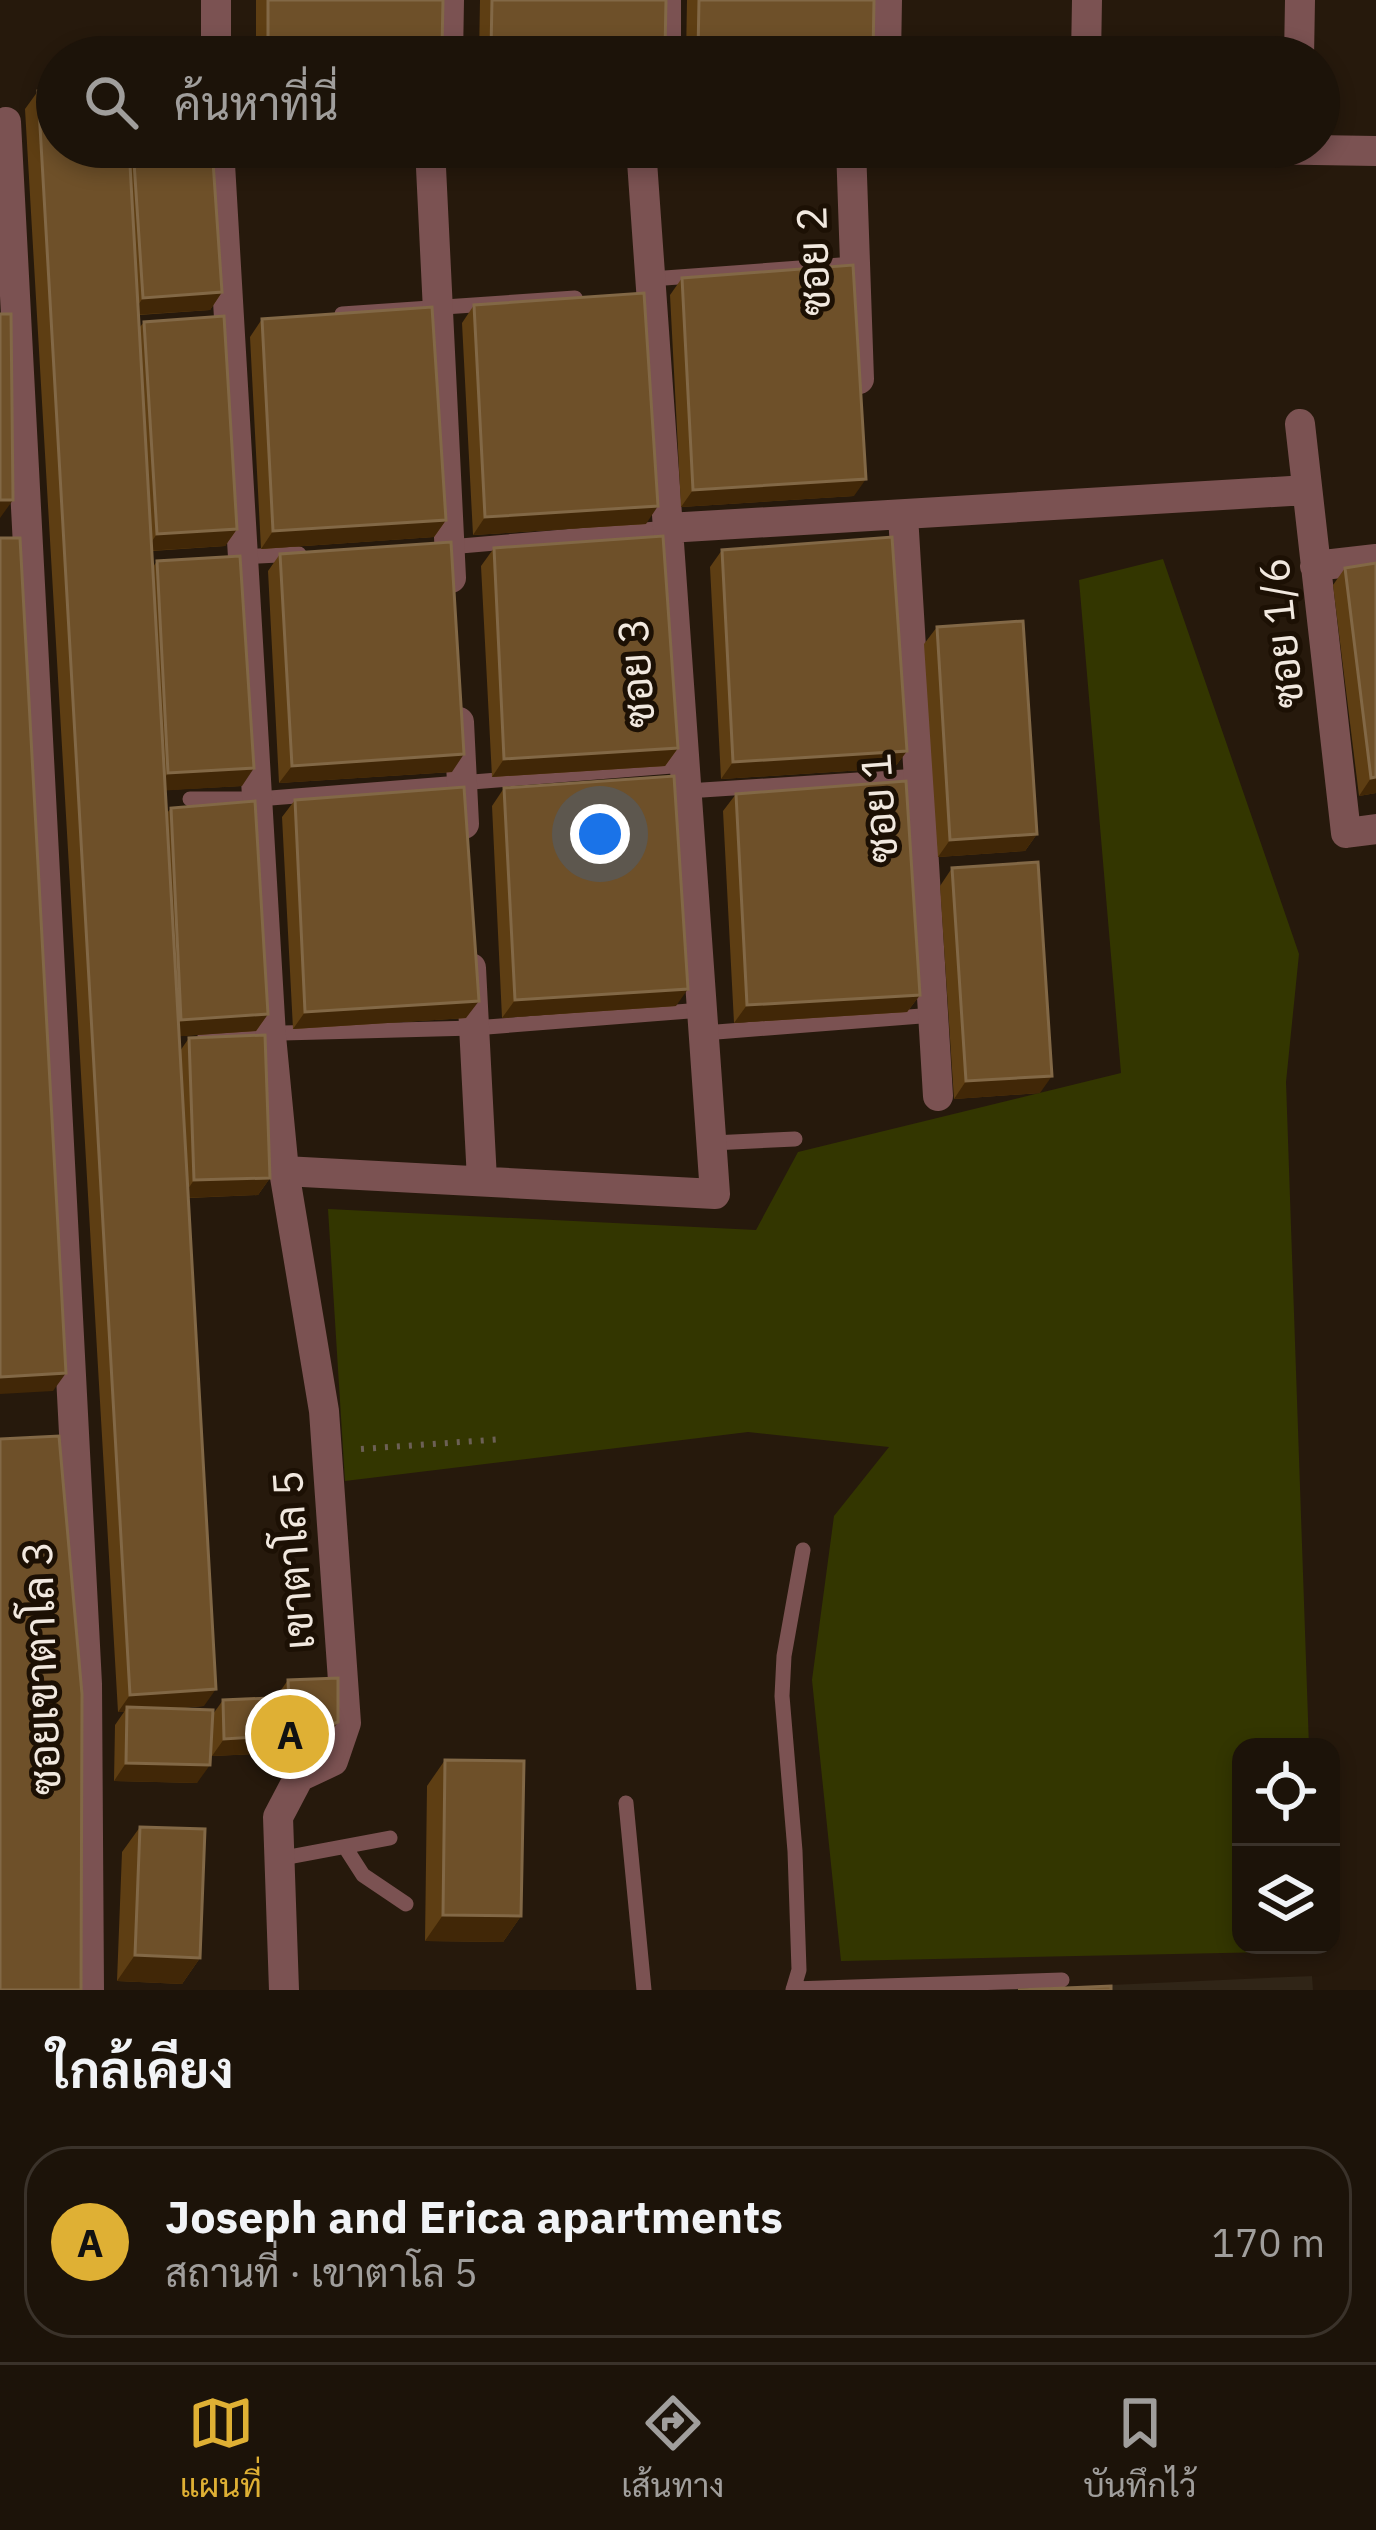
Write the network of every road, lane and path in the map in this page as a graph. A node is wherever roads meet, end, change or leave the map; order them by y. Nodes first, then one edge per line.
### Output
1 (216, 0) edge
2 (449, 0) edge
3 (666, 0) edge
4 (886, 0) edge
5 (1087, 0) edge
6 (1300, 0) edge
7 (216, 36) edge
8 (448, 36) edge
9 (666, 36) edge
10 (886, 36) edge
11 (1086, 36) edge
12 (1299, 36) edge
13 (6, 122) dead end
14 (1340, 150) edge
15 (1376, 151) edge
16 (221, 168) edge
17 (431, 168) edge
18 (641, 168) edge
19 (852, 168) edge
20 (854, 264) junction
21 (643, 290) junction
22 (604, 297) edge
23 (437, 305) junction
24 (323, 316) edge
25 (8, 317) edge
26 (860, 402) edge
27 (1300, 424) dead end
28 (1306, 490) junction
29 (903, 515) junction
30 (668, 528) junction
31 (14, 538) edge
32 (439, 547) junction
33 (313, 553) edge
34 (236, 557) junction
35 (1376, 559) edge
36 (1315, 566) junction
37 (454, 618) edge
38 (457, 689) edge
39 (919, 776) junction
40 (686, 778) junction
41 (462, 784) junction
42 (258, 799) junction
43 (190, 800) dead end
44 (1361, 831) edge
45 (465, 851) edge
46 (470, 939) edge
47 (935, 1015) junction
48 (703, 1021) junction
49 (474, 1028) junction
50 (205, 1035) edge
51 (271, 1036) junction
52 (938, 1096) dead end
53 (795, 1139) dead end
54 (712, 1143) junction
55 (284, 1171) junction
56 (482, 1180) junction
57 (504, 1439) dead end
58 (327, 1451) junction
59 (802, 1550) dead end
60 (626, 1804) dead end
61 (390, 1838) dead end
62 (345, 1847) junction
63 (278, 1859) junction
64 (406, 1904) dead end
65 (1063, 1980) dead end
66 (89, 1990) edge
67 (284, 1990) edge
68 (644, 1990) edge
69 (793, 1990) edge

1 - 7 street
2 - 8 street
3 - 9 street
4 - 10 street
5 - 11 street
6 - 12 street
13 - 25 street, ซอยเขาตาโล 3
14 - 15 street
16 - 34 street, เขาตาโล 5
17 - 23 street
18 - 21 street, ซอย 3
19 - 20 street, ซอย 2
20 - 21 lane
20 - 26 street, ซอย 2
21 - 30 street, ซอย 3
22 - 23 lane
23 - 24 lane
23 - 32 street
25 - 31 street, ซอยเขาตาโล 3
27 - 28 street, ซอย 1/6
28 - 29 street
28 - 36 street, ซอย 1/6
29 - 30 street
29 - 39 street, ซอย 1
30 - 32 lane
30 - 40 street, ซอย 3
31 - 66 street, ซอยเขาตาโล 3
32 - 37 street
33 - 34 lane
34 - 42 street, เขาตาโล 5
35 - 36 street
36 - 44 street, ซอย 1/6
38 - 41 street
39 - 40 lane
39 - 47 street, ซอย 1
40 - 41 lane
40 - 48 street, ซอย 3
41 - 42 lane
41 - 45 street
42 - 43 lane
42 - 51 street, เขาตาโล 5
46 - 49 street
47 - 48 lane
47 - 52 street, ซอย 1
48 - 49 lane
48 - 54 street, ซอย 3
49 - 51 lane
49 - 56 street
50 - 51 lane
51 - 55 street, เขาตาโล 5
53 - 54 lane
54 - 56 street, ซอย 3
55 - 56 street
55 - 58 street, เขาตาโล 5
57 - 58 path
58 - 63 street, เขาตาโล 5
59 - 69 lane
60 - 68 lane
61 - 62 lane
62 - 63 lane
62 - 64 lane
63 - 67 street, เขาตาโล 5
65 - 69 lane

